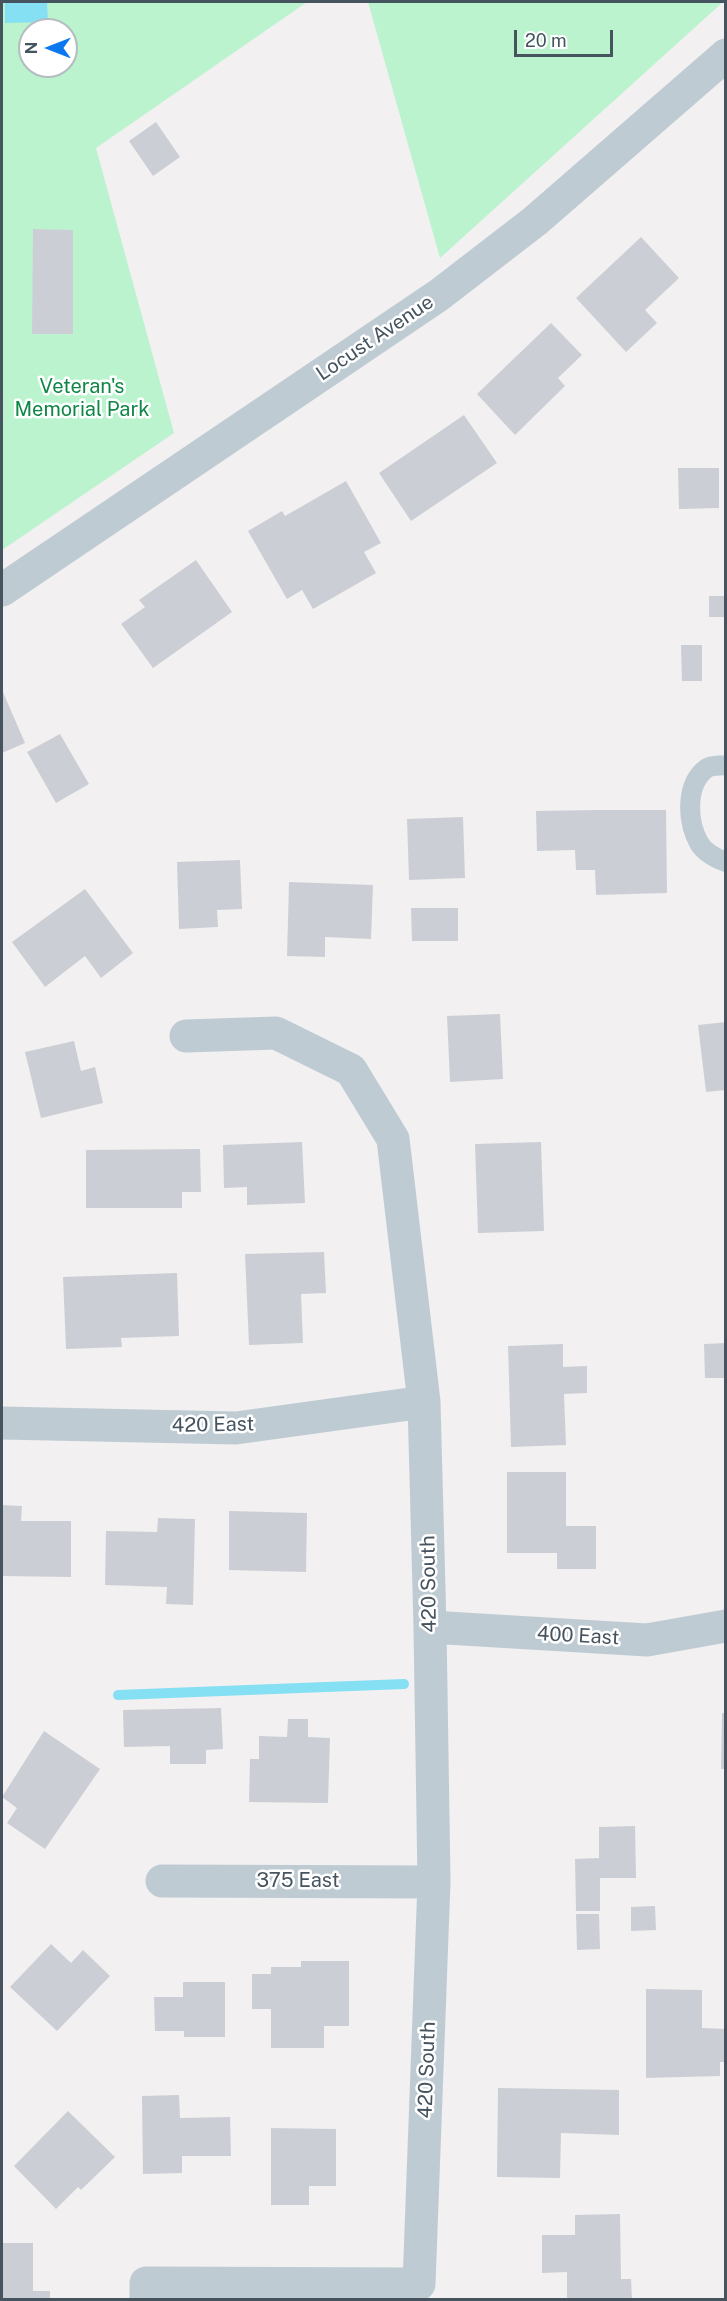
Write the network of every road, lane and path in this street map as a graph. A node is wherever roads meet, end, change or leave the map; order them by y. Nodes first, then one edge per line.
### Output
1 (726, 54) edge
2 (2, 590) edge
3 (726, 765) edge
4 (726, 862) edge
5 (186, 1036) dead end
6 (424, 1402) junction
7 (2, 1423) edge
8 (726, 1626) edge
9 (430, 1627) junction
10 (162, 1881) dead end
11 (434, 1881) junction
12 (146, 2291) edge

1 - 2 street, Locust Avenue
3 - 4 lane
5 - 6 street, 420 South
6 - 7 street, 420 East
6 - 9 street, 420 South
8 - 9 street, 400 East
9 - 11 street, 420 South
10 - 11 street, 375 East
11 - 12 street, 420 South

